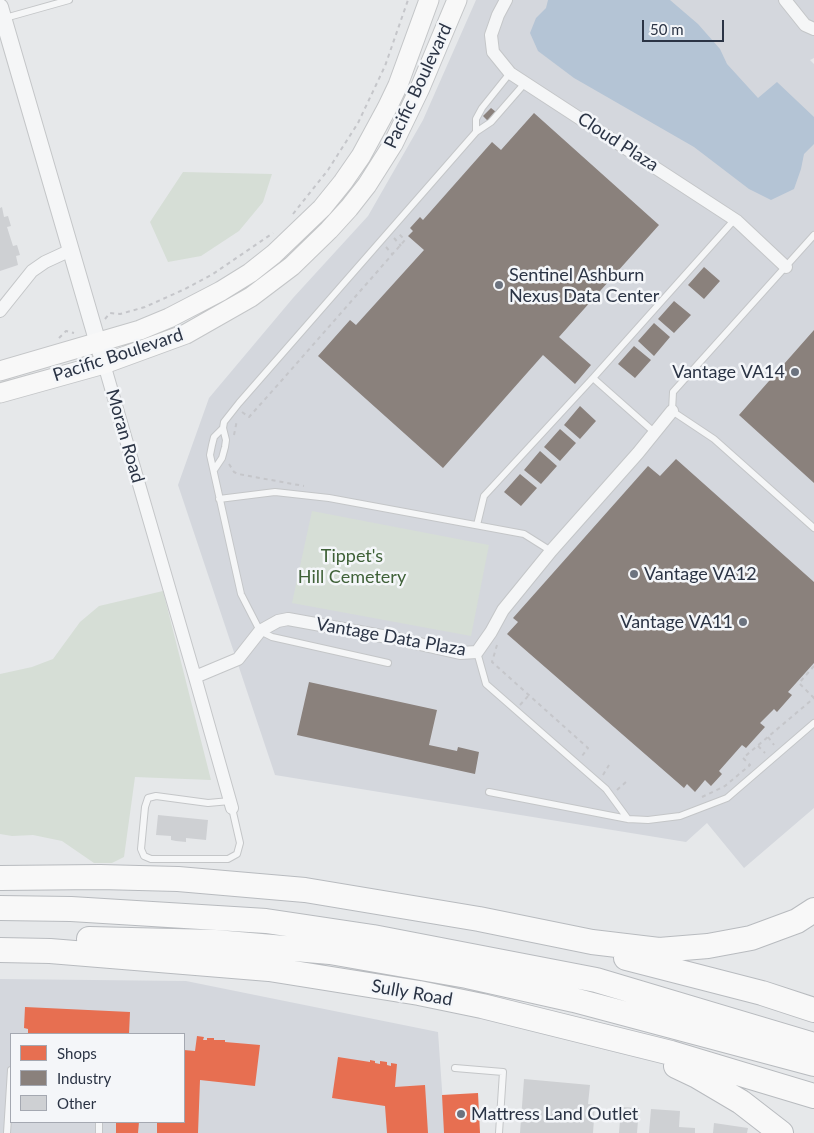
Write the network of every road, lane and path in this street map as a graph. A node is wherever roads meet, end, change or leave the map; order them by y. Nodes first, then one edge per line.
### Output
1 (69, 0) edge
2 (408, 0) edge
3 (429, 0) edge
4 (457, 0) edge
5 (506, 0) edge
6 (785, 0) edge
7 (61, 1) edge
8 (2, 12) edge
9 (814, 29) edge
10 (510, 73) junction
11 (525, 83) junction
12 (476, 132) junction
13 (291, 216) dead end
14 (735, 219) junction
15 (278, 229) dead end
16 (399, 235) dead end
17 (814, 235) edge
18 (71, 250) junction
19 (786, 267) junction
20 (0, 311) edge
21 (96, 333) junction
22 (58, 339) dead end
23 (104, 364) junction
24 (0, 371) edge
25 (593, 378) junction
26 (0, 393) edge
27 (672, 411) junction
28 (223, 428) junction
29 (654, 432) junction
30 (233, 437) dead end
31 (228, 461) dead end
32 (214, 470) junction
33 (308, 486) dead end
34 (219, 499) junction
35 (477, 525) junction
36 (814, 528) edge
37 (551, 551) junction
38 (260, 631) junction
39 (498, 645) dead end
40 (477, 652) junction
41 (388, 663) dead end
42 (814, 666) edge
43 (195, 676) junction
44 (529, 695) junction
45 (814, 698) edge
46 (516, 710) junction
47 (814, 723) edge
48 (768, 737) junction
49 (758, 746) junction
50 (750, 747) dead end
51 (753, 750) junction
52 (780, 752) junction
53 (582, 756) dead end
54 (771, 760) junction
55 (609, 765) dead end
56 (607, 779) dead end
57 (627, 781) dead end
58 (489, 792) dead end
59 (621, 796) dead end
60 (701, 798) dead end
61 (231, 805) junction
62 (628, 819) junction
63 (0, 878) edge
64 (0, 908) edge
65 (814, 910) edge
66 (480, 919) junction
67 (0, 948) edge
68 (814, 1010) edge
69 (615, 1038) junction
70 (814, 1045) edge
71 (814, 1064) edge
72 (455, 1068) dead end
73 (814, 1096) edge
74 (10, 1103) edge
75 (7, 1133) edge
76 (499, 1133) edge
77 (781, 1133) edge

1 - 7 lane
2 - 13 path
3 - 21 main road, Pacific Boulevard
4 - 23 main road, Pacific Boulevard
5 - 10 street, Cloud Plaza
6 - 9 street
7 - 8 lane
8 - 18 street, Moran Road
10 - 11 street, Cloud Plaza
10 - 12 lane
11 - 12 lane
11 - 14 street, Cloud Plaza
12 - 28 lane
14 - 19 street, Cloud Plaza
14 - 25 lane
15 - 21 path
16 - 30 path
17 - 19 lane
18 - 20 street
18 - 21 street, Moran Road
19 - 27 lane
21 - 22 path
21 - 23 street, Moran Road
21 - 24 main road, Pacific Boulevard
23 - 26 main road, Pacific Boulevard
23 - 43 street, Moran Road
25 - 29 lane
25 - 35 lane
27 - 29 street, Vantage Data Plaza
27 - 36 lane
28 - 32 lane
28 - 32 lane
29 - 37 street, Vantage Data Plaza
31 - 33 path
32 - 34 lane
34 - 35 lane
34 - 38 lane
35 - 37 lane
37 - 40 street, Vantage Data Plaza
38 - 40 street, Vantage Data Plaza
38 - 41 lane
38 - 43 street, Vantage Data Plaza
39 - 44 path
40 - 46 lane
42 - 45 path
43 - 61 street, Moran Road
44 - 46 path
44 - 53 path
45 - 48 path
46 - 62 lane
47 - 52 lane
48 - 49 path
48 - 52 path
49 - 51 path
49 - 54 path
50 - 51 path
51 - 60 path
52 - 54 lane
54 - 62 lane
55 - 56 path
57 - 59 path
58 - 62 lane
61 - 61 lane
63 - 66 highway
64 - 70 highway
65 - 66 highway
66 - 68 highway
67 - 69 highway, Sully Road
67 - 71 highway
69 - 73 highway, Sully Road
69 - 77 highway
72 - 76 lane
74 - 75 lane

